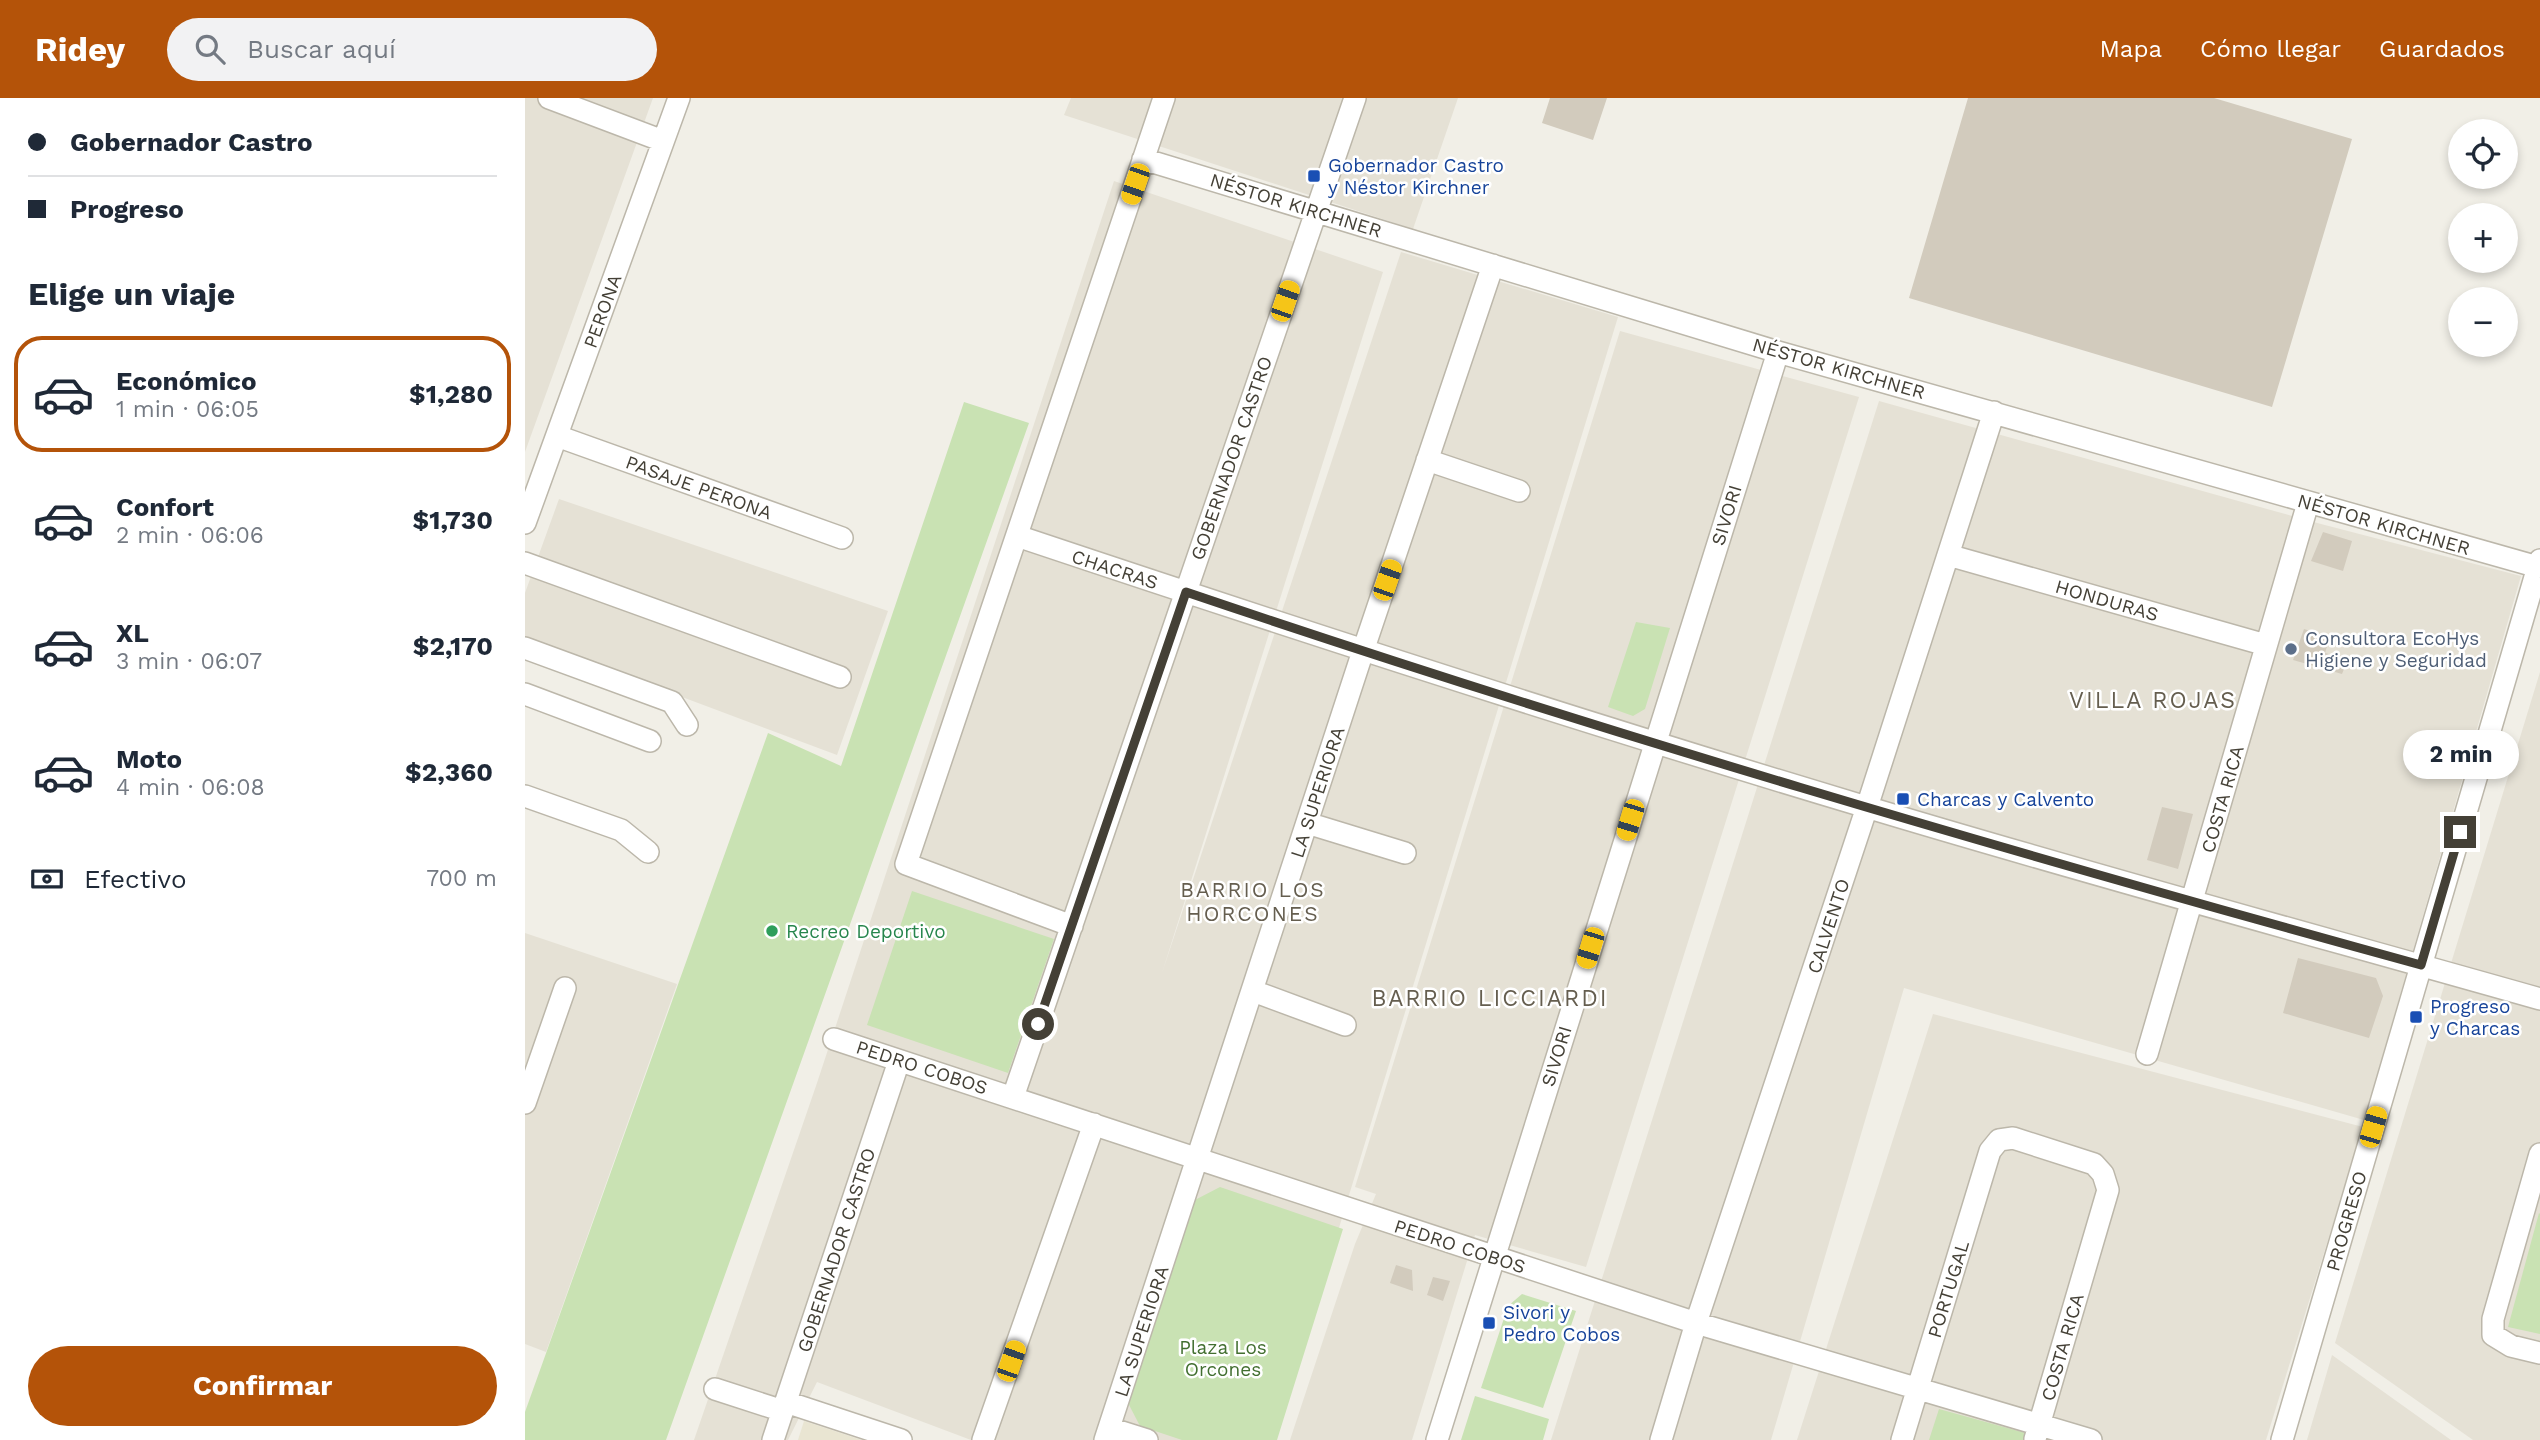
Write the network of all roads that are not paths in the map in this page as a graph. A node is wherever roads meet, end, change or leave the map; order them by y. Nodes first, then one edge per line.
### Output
1 (549, 98) edge
2 (678, 98) edge
3 (1164, 98) edge
4 (1355, 98) edge
5 (663, 141) junction
6 (1143, 159) junction
7 (1316, 211) junction
8 (1493, 265) junction
9 (1777, 352) junction
10 (1994, 412) junction
11 (557, 436) junction
12 (1427, 460) junction
13 (1519, 491) dead end
14 (2308, 503) junction
15 (525, 523) edge
16 (1017, 536) junction
17 (842, 538) dead end
18 (1948, 555) junction
19 (525, 563) edge
20 (2539, 563) edge
21 (1186, 592) junction
22 (2266, 645) junction
23 (525, 648) edge
24 (1363, 651) junction
25 (840, 677) dead end
26 (525, 694) edge
27 (687, 724) dead end
28 (650, 741) dead end
29 (1655, 743) junction
30 (525, 796) edge
31 (1867, 807) junction
32 (1307, 822) junction
33 (648, 852) dead end
34 (1405, 853) dead end
35 (2192, 903) junction
36 (1072, 926) junction
37 (2421, 965) junction
38 (565, 988) dead end
39 (1253, 991) junction
40 (2540, 999) edge
41 (1345, 1025) dead end
42 (834, 1039) dead end
43 (2147, 1054) dead end
44 (899, 1060) junction
45 (1013, 1097) junction
46 (525, 1103) edge
47 (1094, 1124) junction
48 (2540, 1154) edge
49 (1198, 1158) junction
50 (2103, 1174) joint
51 (1493, 1257) junction
52 (1696, 1323) junction
53 (2540, 1353) edge
54 (1918, 1388) junction
55 (715, 1389) dead end
56 (784, 1406) junction
57 (2037, 1433) edge
58 (1107, 1434) edge
59 (773, 1440) edge
60 (901, 1440) edge
61 (983, 1440) edge
62 (1147, 1440) edge
63 (1437, 1440) edge
64 (1661, 1440) edge
65 (1902, 1440) edge
66 (2091, 1440) edge
67 (2282, 1440) edge

1 - 5 street
2 - 5 street, PERONA
3 - 6 street
4 - 7 street, GOBERNADOR CASTRO
5 - 11 street, PERONA
6 - 7 street, NÉSTOR KIRCHNER
6 - 16 street
7 - 8 street, NÉSTOR KIRCHNER
7 - 21 street, GOBERNADOR CASTRO
8 - 9 street, NÉSTOR KIRCHNER
8 - 12 street, LA SUPERIORA
9 - 10 street, NÉSTOR KIRCHNER
9 - 29 street, SIVORI
10 - 14 street, NÉSTOR KIRCHNER
10 - 18 street, CALVENTO
11 - 15 street, PERONA
11 - 17 street, PASAJE PERONA
12 - 13 street
12 - 24 street, LA SUPERIORA
14 - 20 street, NÉSTOR KIRCHNER
14 - 22 street, COSTA RICA
16 - 21 street, CHACRAS
16 - 36 street
18 - 22 street, HONDURAS
18 - 31 street, CALVENTO
19 - 25 street
20 - 37 street, PROGRESO
21 - 24 street, CHACRAS
21 - 36 street, GOBERNADOR CASTRO
22 - 35 street, COSTA RICA
23 - 27 street
24 - 29 street, CHACRAS
24 - 32 street, LA SUPERIORA
26 - 28 street
29 - 31 street, CHACRAS
29 - 51 street, SIVORI
30 - 33 street
31 - 35 street, CHACRAS
31 - 52 street, CALVENTO
32 - 34 street
32 - 39 street, LA SUPERIORA
35 - 37 street, CHACRAS
35 - 43 street, COSTA RICA
36 - 45 street, GOBERNADOR CASTRO
37 - 40 street, CHACRAS
37 - 67 street, PROGRESO
38 - 46 street
39 - 41 street
39 - 49 street, LA SUPERIORA
42 - 44 street, PEDRO COBOS
44 - 45 street, PEDRO COBOS
44 - 56 street, GOBERNADOR CASTRO
45 - 47 street, PEDRO COBOS
47 - 49 street, PEDRO COBOS
47 - 61 street
48 - 53 street
49 - 51 street, PEDRO COBOS
49 - 58 street, LA SUPERIORA
50 - 54 street, PORTUGAL
50 - 57 street, COSTA RICA
51 - 52 street, PEDRO COBOS
51 - 63 street, SIVORI
52 - 54 street, PEDRO COBOS
52 - 64 street, CALVENTO
54 - 57 street, PEDRO COBOS
54 - 65 street, PORTUGAL
55 - 56 street
56 - 59 street, GOBERNADOR CASTRO
56 - 60 street
57 - 66 street, PEDRO COBOS
58 - 62 street

